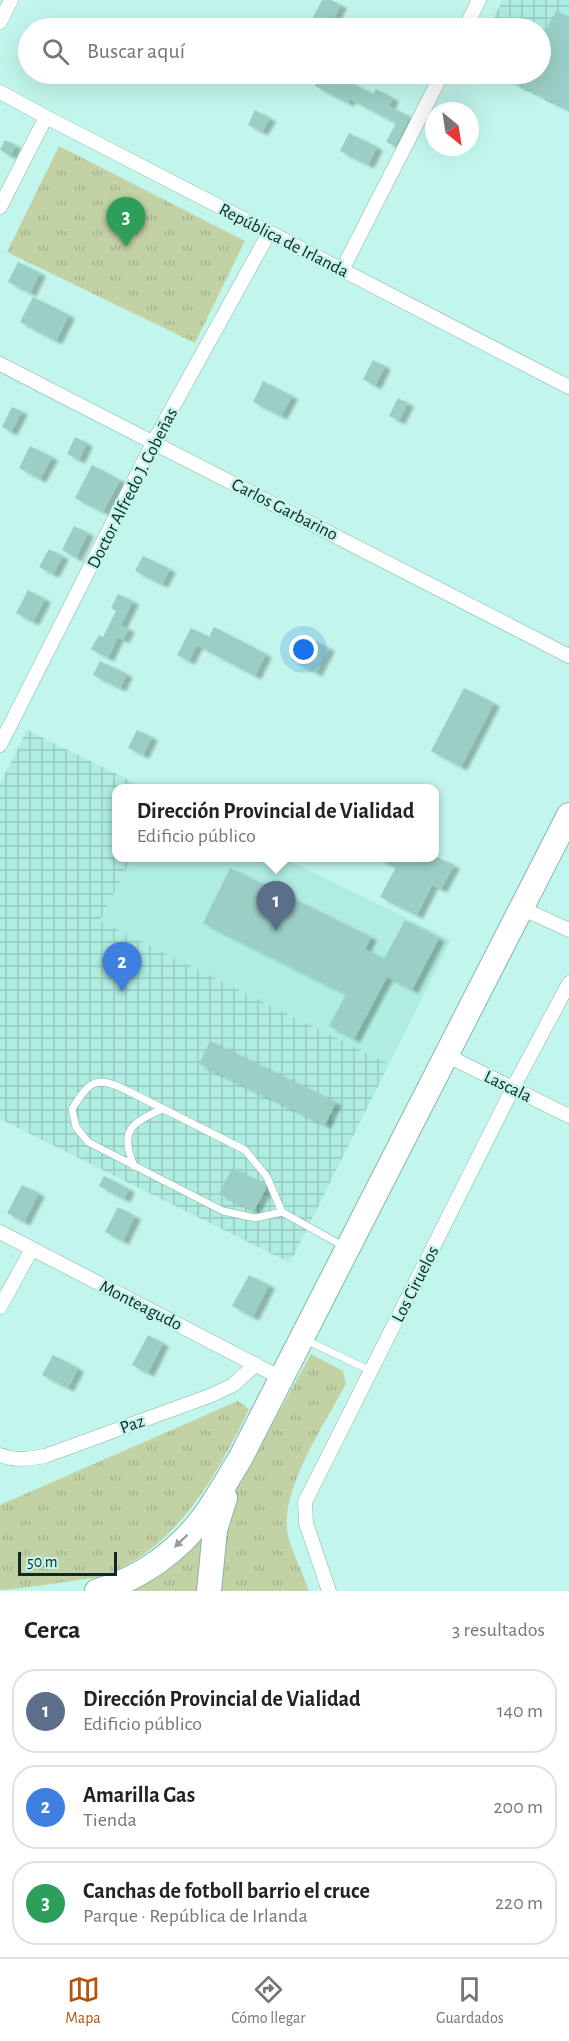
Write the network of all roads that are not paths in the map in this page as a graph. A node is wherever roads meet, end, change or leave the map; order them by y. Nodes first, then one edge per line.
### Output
1 (11, 0) edge
2 (479, 0) edge
3 (470, 18) edge
4 (0, 22) edge
5 (437, 84) edge
6 (0, 92) edge
7 (46, 117) junction
8 (0, 207) edge
9 (268, 233) junction
10 (342, 270) junction
11 (0, 364) edge
12 (569, 387) edge
13 (154, 441) junction
14 (569, 656) edge
15 (0, 745) edge
16 (569, 815) edge
17 (521, 908) junction
18 (569, 930) edge
19 (569, 983) edge
20 (446, 1055) junction
21 (513, 1088) junction
22 (163, 1108) junction
23 (569, 1116) edge
24 (134, 1166) junction
25 (282, 1212) junction
26 (0, 1232) edge
27 (32, 1249) junction
28 (347, 1249) junction
29 (0, 1307) edge
30 (302, 1338) junction
31 (256, 1364) junction
32 (371, 1371) junction
33 (282, 1378) junction
34 (0, 1455) edge
35 (240, 1460) junction
36 (97, 1591) edge
37 (209, 1591) edge
38 (329, 1591) edge

1 - 4 street
2 - 3 street
5 - 10 street
6 - 7 street, República de Irlanda
7 - 8 street
7 - 9 street, República de Irlanda
9 - 10 street, República de Irlanda
9 - 13 street, Doctor Alfredo J. Cobeñas
10 - 12 street, República de Irlanda
11 - 13 street, Carlos Garbarino
13 - 14 street, Carlos Garbarino
13 - 15 street, Doctor Alfredo J. Cobeñas
16 - 17 highway
17 - 18 street
17 - 20 highway
19 - 21 street, Los Ciruelos
20 - 21 street, Lascala
20 - 28 highway
21 - 23 street, Lascala
21 - 32 street, Los Ciruelos
22 - 24 lane
22 - 24 lane
22 - 25 lane
24 - 25 lane
25 - 28 lane
26 - 27 street, Monteagudo
27 - 29 street
27 - 31 street, Monteagudo
28 - 30 highway
30 - 32 lane
30 - 33 highway
31 - 33 street, Monteagudo
31 - 34 street, Paz
32 - 38 street, Los Ciruelos
33 - 35 highway
35 -> 36 highway
35 - 37 highway

